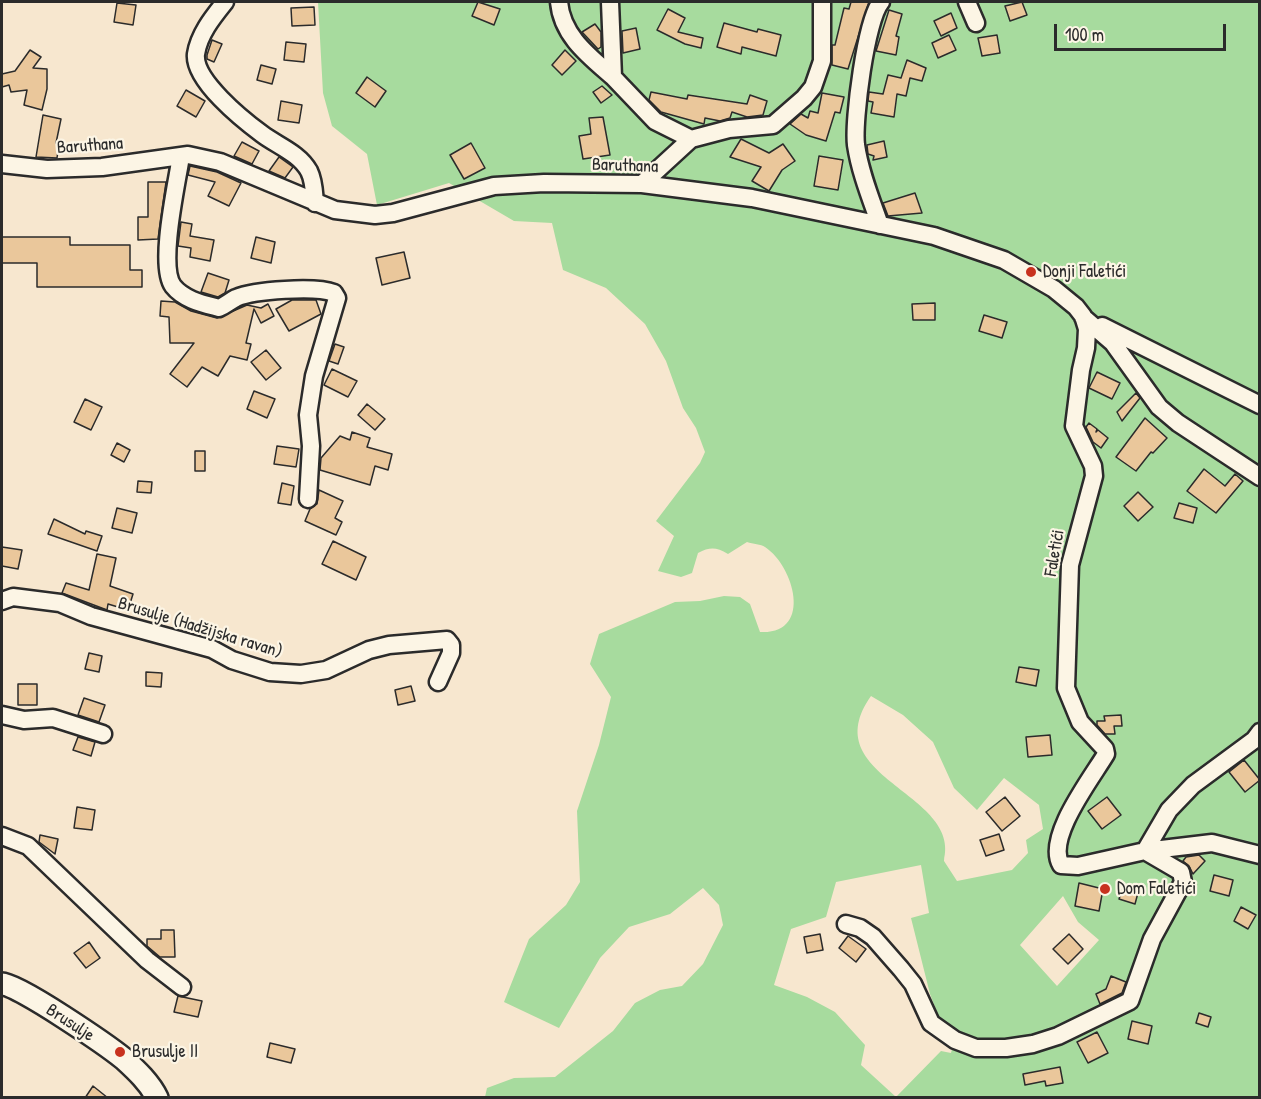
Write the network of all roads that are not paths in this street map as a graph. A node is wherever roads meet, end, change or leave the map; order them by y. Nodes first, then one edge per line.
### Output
1 (225, 2) edge
2 (559, 2) edge
3 (610, 2) edge
4 (822, 2) edge
5 (882, 2) edge
6 (968, 2) edge
7 (976, 23) dead end
8 (613, 78) junction
9 (691, 139) junction
10 (181, 156) junction
11 (2, 164) edge
12 (642, 184) junction
13 (315, 203) junction
14 (880, 225) junction
15 (1083, 316) junction
16 (1260, 405) edge
17 (1260, 477) edge
18 (308, 499) dead end
19 (2, 601) edge
20 (438, 682) dead end
21 (2, 715) edge
22 (1260, 732) edge
23 (103, 734) dead end
24 (2, 836) edge
25 (1145, 850) junction
26 (1260, 855) edge
27 (846, 924) dead end
28 (2, 984) edge
29 (182, 987) dead end
30 (157, 1098) edge

1 - 13 street
2 - 8 street
3 - 8 street
4 - 9 street
5 - 14 street
6 - 7 street
8 - 9 street
9 - 12 street
10 - 11 street, Baruthana
10 - 13 street, Baruthana
10 - 18 street
12 - 13 street, Baruthana
12 - 14 street, Baruthana
14 - 15 street, Baruthana
15 - 16 street
15 - 17 street
15 - 25 street, Faletići
19 - 20 street, Brusulje (Hadžijska ravan)
21 - 23 street
22 - 25 street
24 - 29 street
25 - 26 street, Faletići
25 - 27 street
28 - 30 main road, Brusulje

